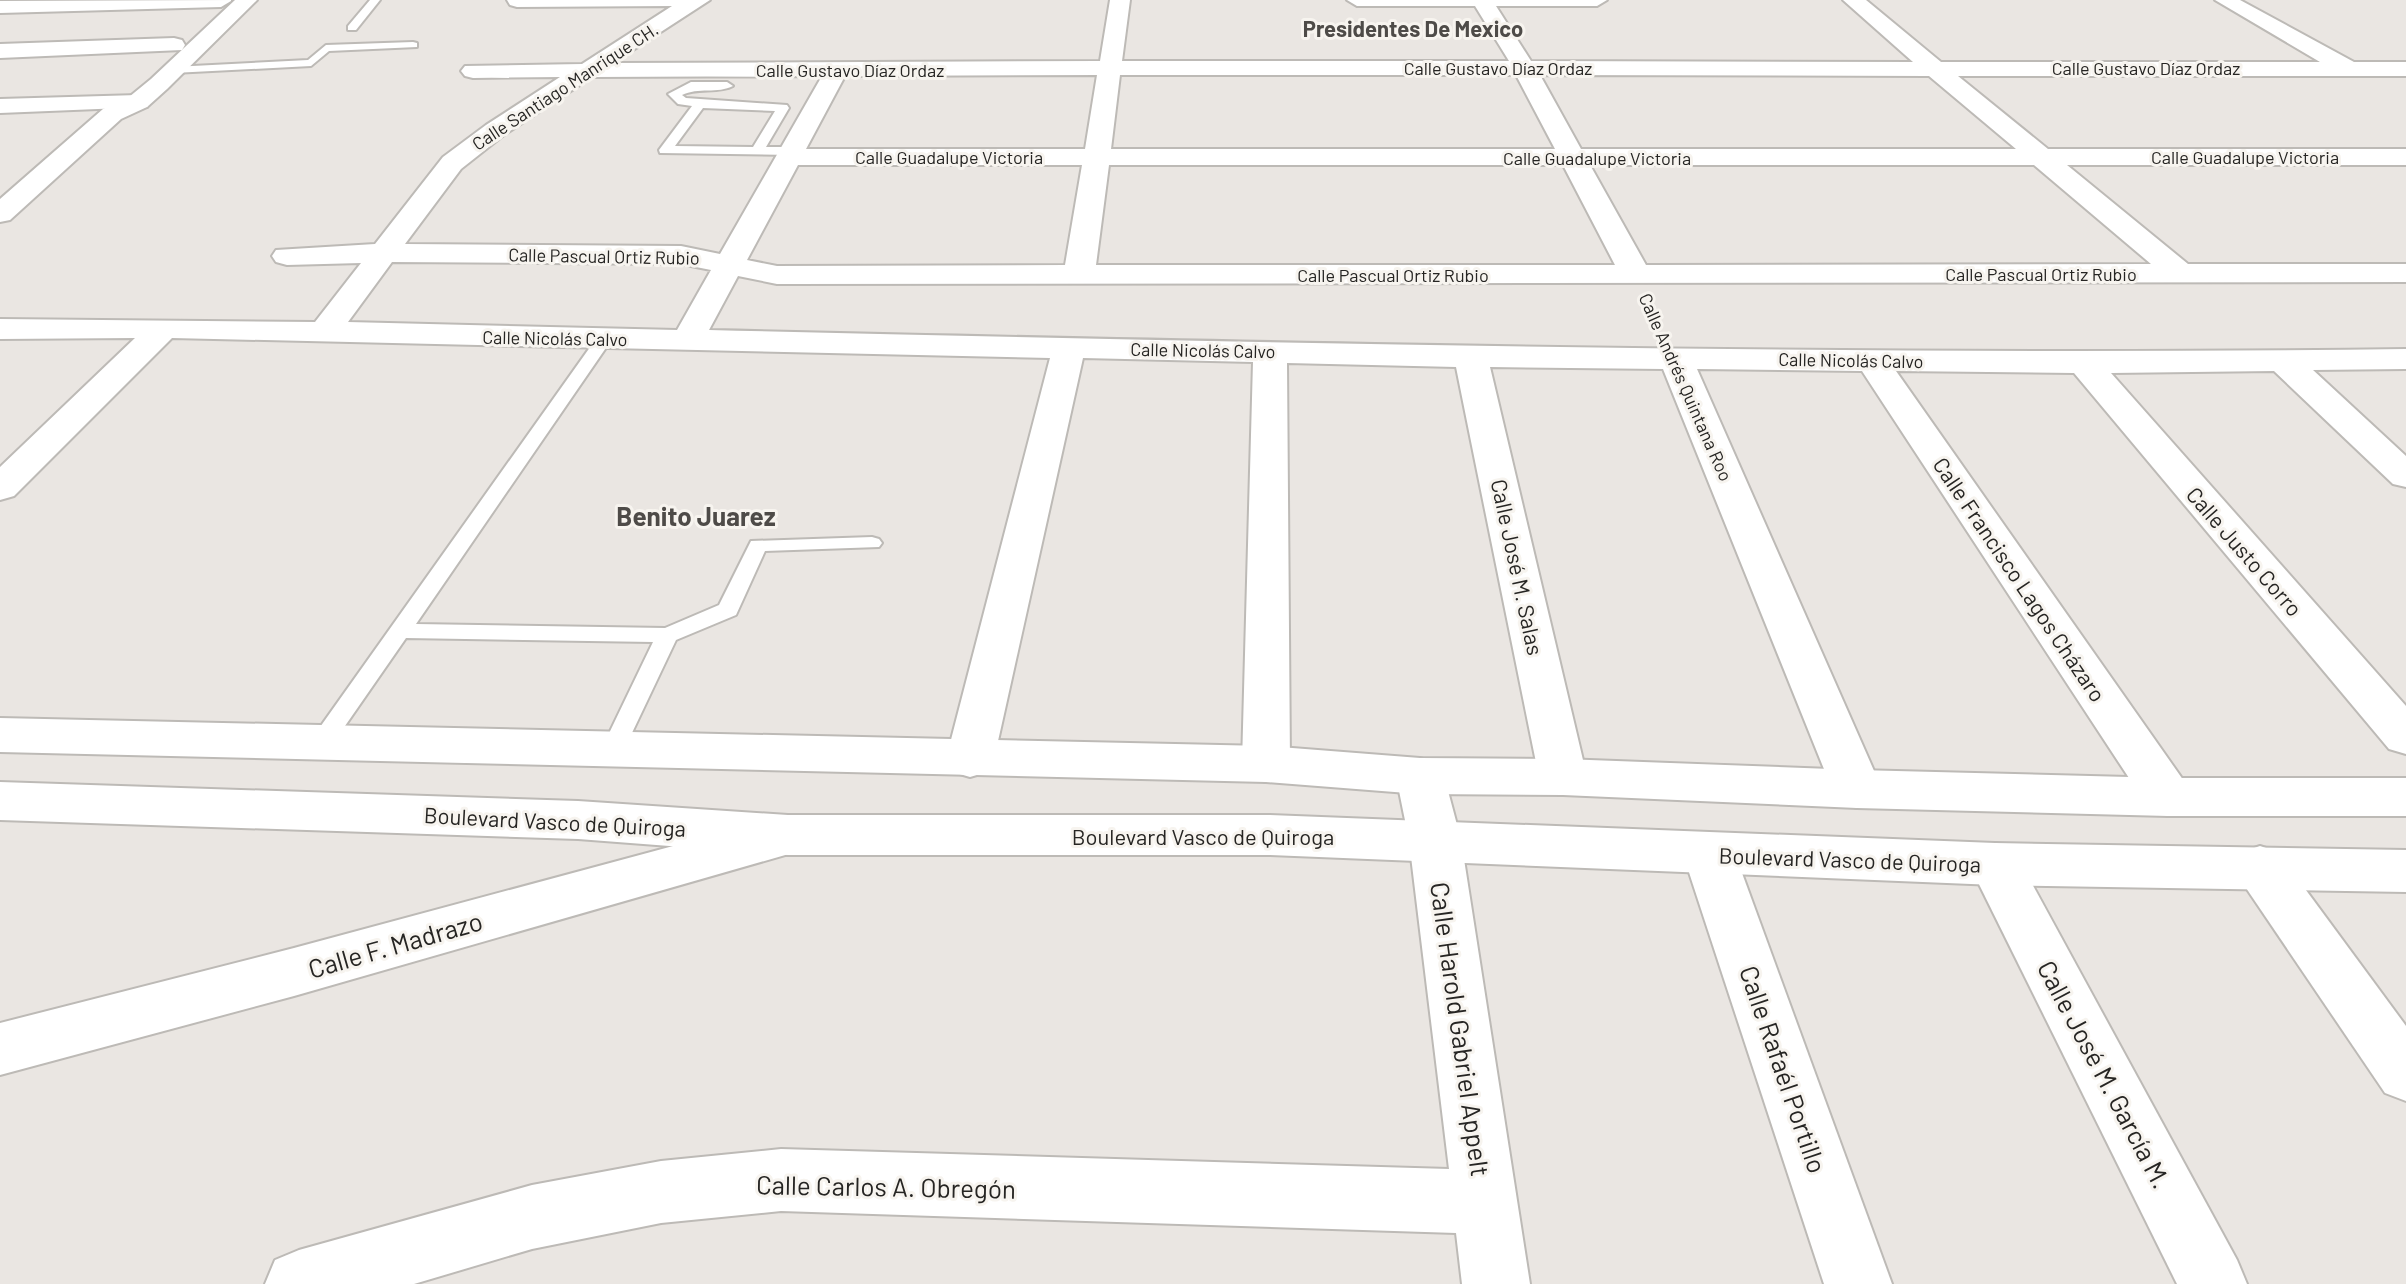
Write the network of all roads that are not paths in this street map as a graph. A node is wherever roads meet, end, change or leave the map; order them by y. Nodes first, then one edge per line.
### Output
1 (221, 0) edge
2 (247, 0) edge
3 (375, 0) edge
4 (696, 0) edge
5 (714, 0) edge
6 (1120, 0) edge
7 (1357, 0) edge
8 (1450, 0) edge
9 (1597, 0) edge
10 (1853, 0) edge
11 (2225, 0) edge
12 (517, 1) edge
13 (1482, 1) edge
14 (52, 3) edge
15 (0, 7) edge
16 (352, 28) dead end
17 (174, 45) junction
18 (413, 45) dead end
19 (0, 51) edge
20 (1936, 67) junction
21 (1109, 68) junction
22 (1524, 68) junction
23 (2349, 68) junction
24 (2406, 69) edge
25 (173, 70) junction
26 (590, 70) junction
27 (837, 70) junction
28 (473, 71) dead end
29 (727, 86) dead end
30 (2395, 93) dead end
31 (700, 104) junction
32 (0, 106) edge
33 (111, 109) junction
34 (758, 150) junction
35 (790, 154) junction
36 (2042, 156) junction
37 (1096, 157) junction
38 (2406, 157) edge
39 (1571, 159) junction
40 (6, 204) edge
41 (383, 253) junction
42 (287, 256) dead end
43 (728, 263) junction
44 (2180, 273) junction
45 (2406, 273) edge
46 (1079, 275) junction
47 (1636, 275) junction
48 (164, 328) junction
49 (0, 329) edge
50 (324, 332) junction
51 (604, 339) junction
52 (687, 341) junction
53 (1069, 347) junction
54 (1270, 352) junction
55 (1471, 357) junction
56 (1675, 358) junction
57 (2406, 359) edge
58 (1872, 361) junction
59 (2283, 361) junction
60 (2084, 363) junction
61 (2406, 476) edge
62 (0, 488) edge
63 (872, 543) dead end
64 (399, 631) junction
65 (667, 635) junction
66 (0, 735) edge
67 (2406, 737) edge
68 (321, 743) junction
69 (613, 750) junction
70 (970, 759) junction
71 (1266, 764) junction
72 (1420, 776) junction
73 (1563, 777) junction
74 (1857, 789) junction
75 (2168, 797) junction
76 (2406, 797) edge
77 (0, 801) edge
78 (788, 835) junction
79 (1435, 840) junction
80 (1709, 854) junction
81 (1995, 864) junction
82 (2260, 867) junction
83 (2406, 871) edge
84 (0, 1049) edge
85 (2406, 1074) edge
86 (1485, 1202) junction
87 (299, 1284) edge
88 (1496, 1284) edge
89 (1858, 1284) edge
90 (2213, 1284) edge

1 - 14 street
1 - 17 street
2 - 25 street
3 - 16 lane
4 - 5 street
4 - 12 street
4 - 26 street, Calle Santiago Manrique CH.
6 - 21 street
7 - 8 street
8 - 13 street
9 - 13 street
10 - 20 street
11 - 23 street
13 - 22 street, Calle Andrés Quintana Roo
14 - 15 street
17 - 19 street
17 - 33 street
18 - 25 lane
20 - 22 street, Calle Gustavo Díaz Ordaz
20 - 23 street, Calle Gustavo Díaz Ordaz
20 - 36 street
21 - 22 street, Calle Gustavo Díaz Ordaz
21 - 27 street, Calle Gustavo Díaz Ordaz
21 - 37 street
22 - 39 street, Calle Andrés Quintana Roo
23 - 24 street, Calle Gustavo Díaz Ordaz
23 - 30 street
25 - 33 street
26 - 27 street, Calle Gustavo Díaz Ordaz
26 - 28 street, Calle Gustavo Díaz Ordaz
26 - 41 street, Calle Santiago Manrique CH.
27 - 35 street
29 - 31 lane
31 - 34 lane
31 - 34 lane
32 - 33 street
33 - 40 street
34 - 35 lane
35 - 37 street, Calle Guadalupe Victoria
35 - 43 street
36 - 38 street, Calle Guadalupe Victoria
36 - 39 street, Calle Guadalupe Victoria
36 - 44 street
37 - 39 street, Calle Guadalupe Victoria
37 - 46 street
39 - 47 street, Calle Andrés Quintana Roo
41 - 42 street, Calle Pascual Ortiz Rubio
41 - 43 street, Calle Pascual Ortiz Rubio
41 - 50 street, Calle Santiago Manrique CH.
43 - 46 street, Calle Pascual Ortiz Rubio
43 - 52 street
44 - 45 street, Calle Pascual Ortiz Rubio
44 - 47 street, Calle Pascual Ortiz Rubio
46 - 47 street, Calle Pascual Ortiz Rubio
48 - 49 street, Calle Nicolás Calvo
48 - 50 street, Calle Nicolás Calvo
48 - 62 street
50 - 51 street, Calle Nicolás Calvo
51 - 52 street, Calle Nicolás Calvo
51 - 64 lane
52 - 53 street, Calle Nicolás Calvo
53 - 54 street, Calle Nicolás Calvo
53 - 70 street
54 - 55 street, Calle Nicolás Calvo
54 - 71 street
55 - 56 street, Calle Nicolás Calvo
55 - 73 street, Calle José M. Salas
56 - 58 street, Calle Nicolás Calvo
56 - 74 street, Calle Andrés Quintana Roo
57 - 59 street, Calle Nicolás Calvo
58 - 60 street, Calle Nicolás Calvo
58 - 75 street, Calle Francisco Lagos Cházaro
59 - 60 street, Calle Nicolás Calvo
59 - 61 street
60 - 67 street, Calle Justo Corro
63 - 65 lane
64 - 65 lane
64 - 68 lane
65 - 69 lane
66 - 68 street
68 - 69 street
69 - 70 street
70 - 71 street
71 - 72 street
72 - 73 street
72 - 79 street, Calle Harold Gabriel Appelt
73 - 74 street
74 - 75 street
75 - 76 street
77 - 78 street, Boulevard Vasco de Quiroga
78 - 79 street, Boulevard Vasco de Quiroga
78 - 84 street, Calle F. Madrazo
79 - 80 street, Boulevard Vasco de Quiroga
79 - 86 street, Calle Harold Gabriel Appelt
80 - 81 street, Boulevard Vasco de Quiroga
80 - 89 street, Calle Rafaél Portillo
81 - 82 street, Boulevard Vasco de Quiroga
81 - 90 street, Calle José M. García M.
82 - 83 street, Boulevard Vasco de Quiroga
82 - 85 street
86 - 87 street, Calle Carlos A. Obregón
86 - 88 street, Calle Harold Gabriel Appelt

